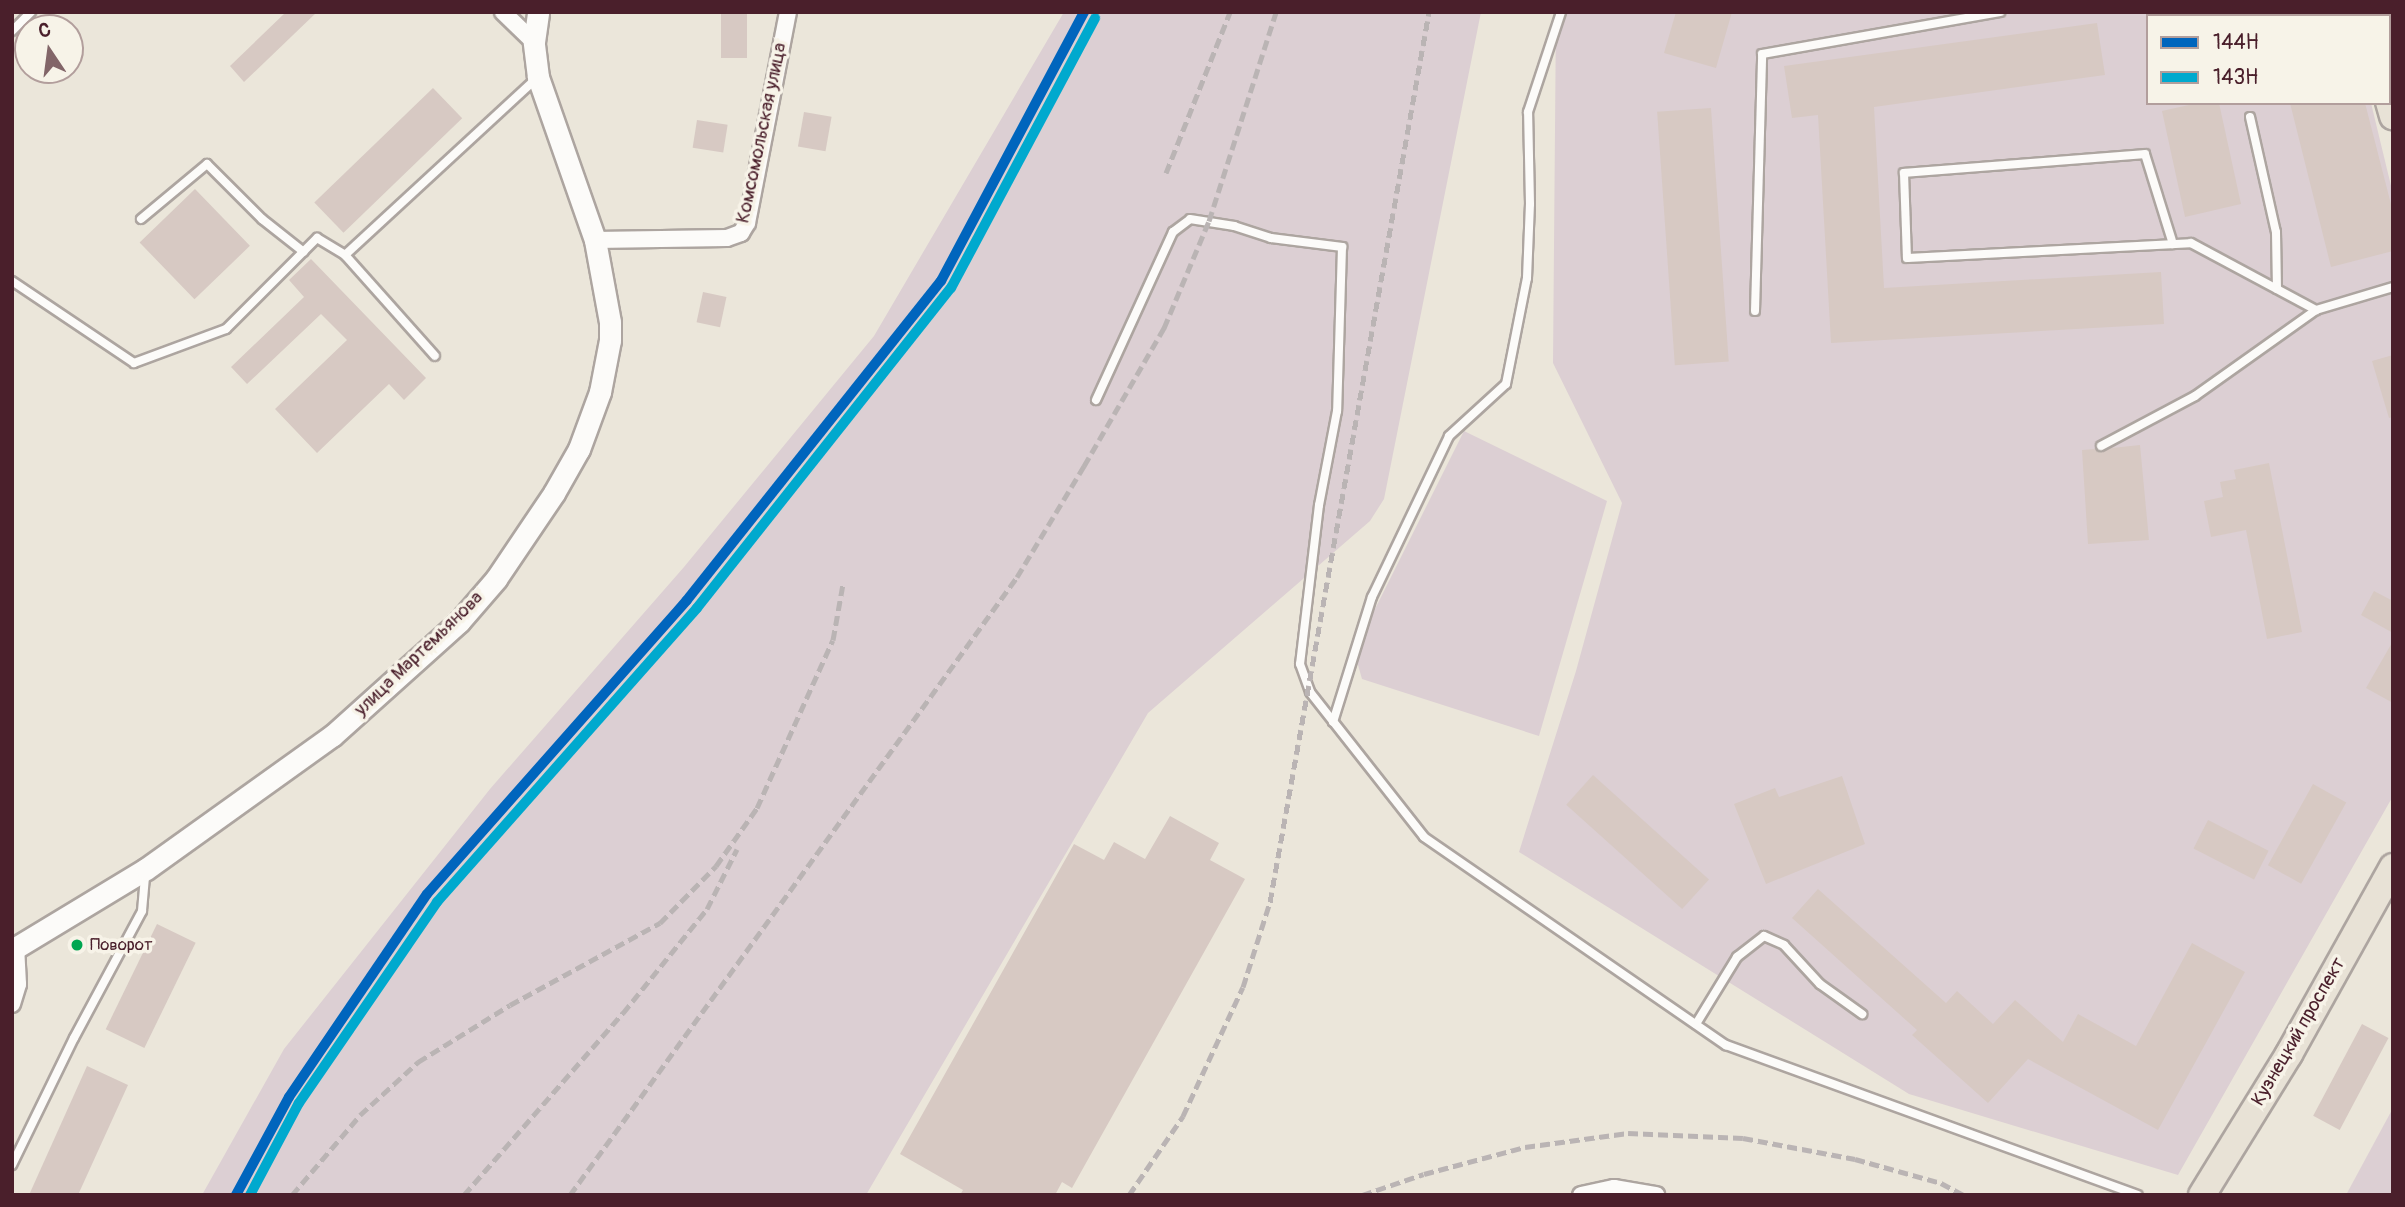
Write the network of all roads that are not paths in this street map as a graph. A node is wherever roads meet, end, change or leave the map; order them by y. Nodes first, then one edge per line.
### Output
1 (31, 12) edge
2 (503, 12) edge
3 (538, 12) edge
4 (788, 12) edge
5 (1561, 12) edge
6 (2000, 12) edge
7 (12, 31) edge
8 (534, 41) junction
9 (538, 77) junction
10 (2250, 117) dead end
11 (141, 219) dead end
12 (594, 240) junction
13 (2173, 244) junction
14 (304, 252) junction
15 (345, 255) junction
16 (12, 281) edge
17 (2393, 287) edge
18 (2277, 289) junction
19 (2316, 310) junction
20 (1755, 311) dead end
21 (435, 356) dead end
22 (1096, 400) dead end
23 (2101, 446) dead end
24 (1332, 722) junction
25 (2393, 867) edge
26 (146, 869) junction
27 (14, 949) edge
28 (12, 1004) edge
29 (1862, 1014) dead end
30 (1696, 1024) junction
31 (12, 1165) edge
32 (1646, 1194) edge
33 (1581, 1195) edge
34 (2138, 1195) edge
35 (2202, 1195) edge

1 - 7 lane
2 - 8 street
3 - 8 street, улица Мартемьянова
4 - 12 street, Комсомольская улица
5 - 24 lane
6 - 20 lane
8 - 9 street, улица Мартемьянова
9 - 12 street, улица Мартемьянова
9 - 15 lane
10 - 18 lane
11 - 14 lane
12 - 26 street, улица Мартемьянова
13 - 13 lane
13 - 18 lane
14 - 15 lane
14 - 16 lane
15 - 21 lane
17 - 19 lane
18 - 19 lane
19 - 23 lane
22 - 24 lane
24 - 30 lane
25 - 35 main road, Кузнецкий проспект
26 - 27 street, улица Мартемьянова
26 - 31 lane
27 - 28 street
29 - 30 lane
30 - 34 lane
32 - 33 street

